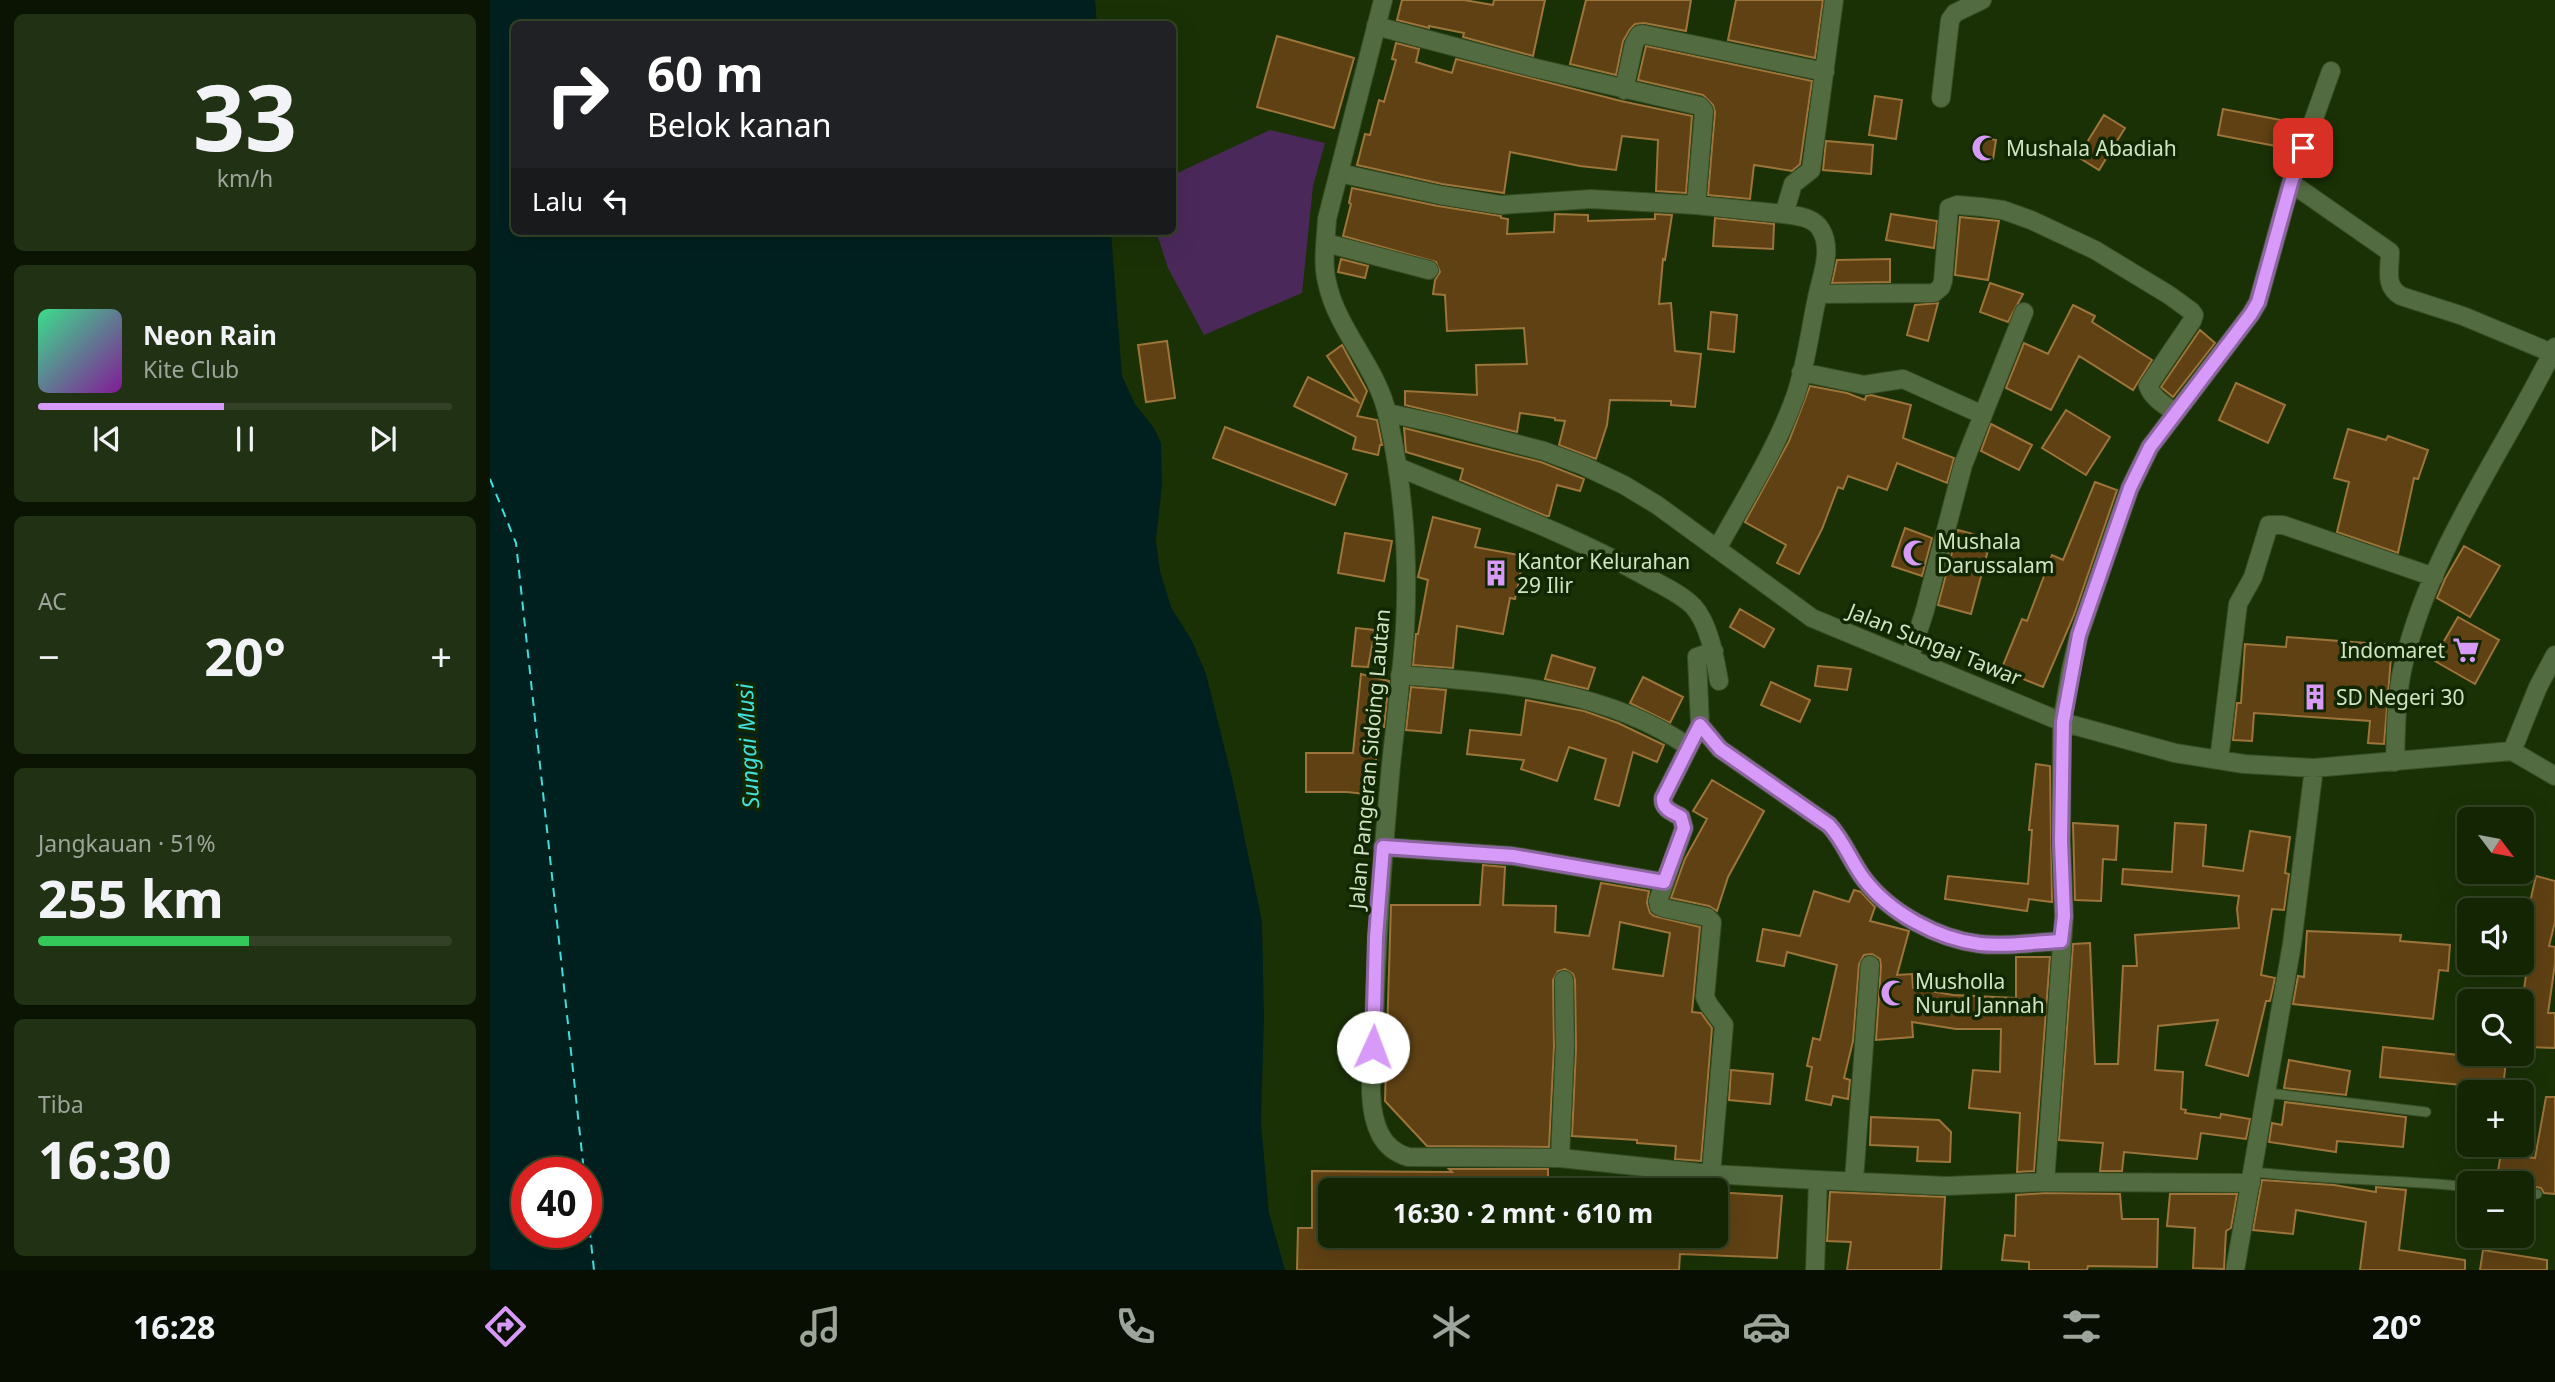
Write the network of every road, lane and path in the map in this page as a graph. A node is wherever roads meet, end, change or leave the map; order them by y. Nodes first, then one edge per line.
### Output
1 (1383, 0) edge
2 (1834, 0) edge
3 (1982, 0) edge
4 (1376, 26) junction
5 (2331, 71) dead end
6 (1825, 72) junction
7 (1624, 90) junction
8 (1941, 98) dead end
9 (1339, 173) junction
10 (2291, 183) junction
11 (1696, 205) junction
12 (1784, 214) junction
13 (1325, 243) junction
14 (1429, 270) dead end
15 (1818, 294) junction
16 (2024, 312) dead end
17 (2553, 350) edge
18 (1801, 372) junction
19 (1387, 413) junction
20 (2176, 413) junction
21 (1983, 415) junction
22 (1399, 473) junction
23 (1717, 549) junction
24 (2434, 577) junction
25 (1708, 653) junction
26 (2555, 655) edge
27 (1910, 657) junction
28 (1400, 675) junction
29 (1719, 681) dead end
30 (2063, 722) junction
31 (1700, 725) junction
32 (1689, 747) junction
33 (2512, 751) junction
34 (2220, 760) junction
35 (2395, 762) junction
36 (2315, 768) junction
37 (2555, 776) edge
38 (1383, 847) junction
39 (1664, 882) junction
40 (2061, 940) junction
41 (1870, 965) dead end
42 (1564, 980) dead end
43 (2267, 1093) junction
44 (2426, 1112) dead end
45 (1560, 1158) junction
46 (1712, 1174) junction
47 (2252, 1178) junction
48 (1818, 1180) junction
49 (1854, 1180) junction
50 (2045, 1182) junction
51 (2457, 1186) edge
52 (2534, 1194) edge
53 (2537, 1194) dead end
54 (1815, 1270) edge
55 (2235, 1270) edge

1 - 4 street, Jalan Pangeran Sidoing Lautan
2 - 6 street
3 - 8 street
4 - 7 street
4 - 9 street, Jalan Pangeran Sidoing Lautan
5 - 10 street
6 - 7 street
6 - 12 street
7 - 11 street
9 - 11 street
9 - 13 street, Jalan Pangeran Sidoing Lautan
10 - 17 street
10 - 20 street
11 - 12 street
12 - 15 street
13 - 14 street
13 - 19 street, Jalan Pangeran Sidoing Lautan
15 - 18 street
15 - 20 street
16 - 21 street
17 - 24 street
18 - 21 street
18 - 23 street
19 - 22 street, Jalan Pangeran Sidoing Lautan
19 - 23 street, Jalan Sungai Tawar
20 - 30 street
21 - 27 street
22 - 25 street
22 - 28 street, Jalan Pangeran Sidoing Lautan
23 - 27 street, Jalan Sungai Tawar
24 - 34 street
24 - 35 street
25 - 29 street
25 - 31 street
26 - 33 street
27 - 30 street, Jalan Sungai Tawar
28 - 32 street
28 - 38 street, Jalan Pangeran Sidoing Lautan
30 - 34 street, Jalan Sungai Tawar
30 - 40 street
31 - 32 street
31 - 40 street
32 - 39 street
33 - 35 street, Jalan Sungai Tawar
33 - 37 street
34 - 36 street, Jalan Sungai Tawar
35 - 36 street, Jalan Sungai Tawar
36 - 43 street
38 - 39 street
38 - 45 street, Jalan Pangeran Sidoing Lautan
39 - 46 street
40 - 50 street
41 - 49 street
42 - 45 street
43 - 44 lane
43 - 47 street
45 - 46 street, Jalan Pangeran Sidoing Lautan
46 - 48 street, Jalan Pangeran Sidoing Lautan
47 - 50 street, Jalan Pangeran Sidoing Lautan
47 - 51 lane
47 - 55 street
48 - 49 street, Jalan Pangeran Sidoing Lautan
48 - 54 street
49 - 50 street, Jalan Pangeran Sidoing Lautan
52 - 53 lane

